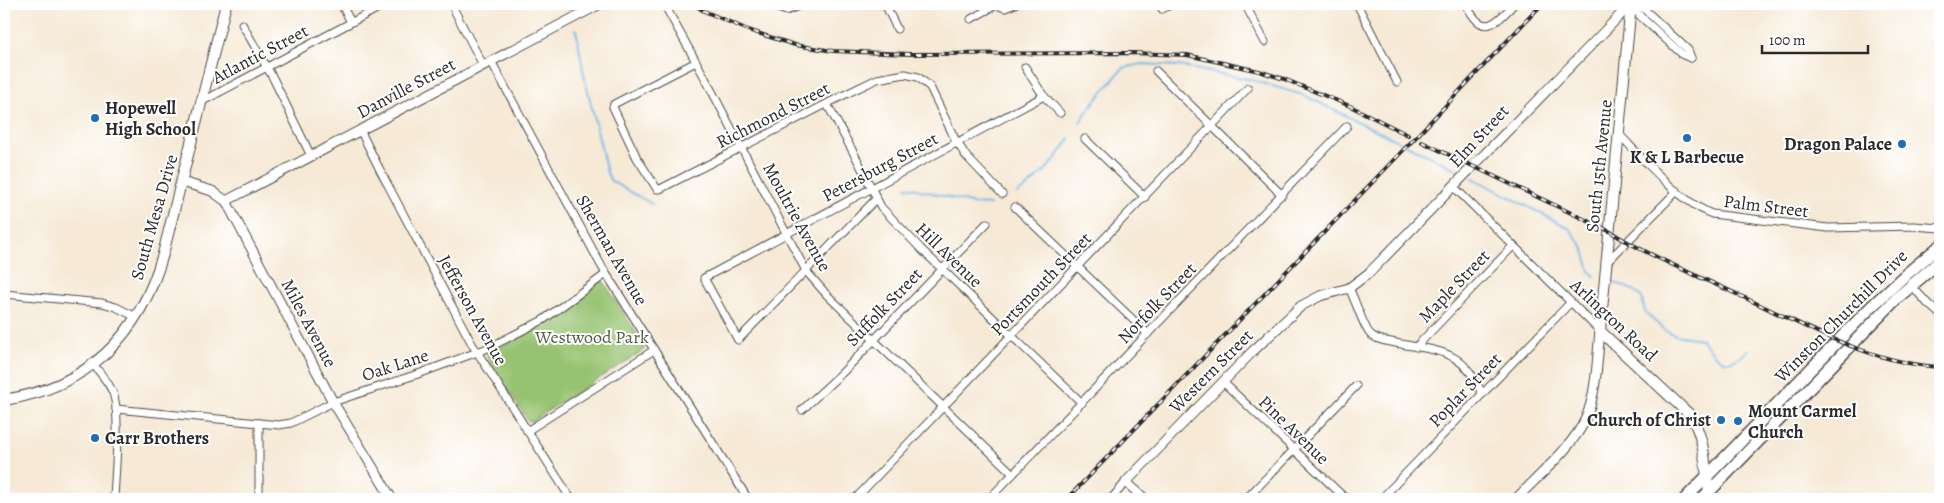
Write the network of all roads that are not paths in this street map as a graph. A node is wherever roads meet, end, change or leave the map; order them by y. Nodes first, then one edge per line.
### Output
1 (226, 4) edge
2 (341, 4) edge
3 (386, 4) edge
4 (451, 4) edge
5 (600, 4) edge
6 (664, 4) edge
7 (803, 4) edge
8 (885, 4) edge
9 (996, 4) edge
10 (1015, 4) edge
11 (1172, 4) edge
12 (1245, 4) edge
13 (1357, 4) edge
14 (1466, 4) edge
15 (1514, 4) edge
16 (1632, 4) edge
17 (777, 6) edge
18 (1162, 9) dead end
19 (971, 20) dead end
20 (351, 22) junction
21 (242, 24) dead end
22 (897, 29) dead end
23 (1265, 42) dead end
24 (696, 62) junction
25 (487, 63) junction
26 (1025, 66) dead end
27 (267, 67) junction
28 (1156, 71) dead end
29 (1397, 82) dead end
30 (1248, 88) dead end
31 (1044, 96) junction
32 (202, 102) junction
33 (827, 104) junction
34 (1060, 113) dead end
35 (1212, 126) junction
36 (1347, 126) dead end
37 (360, 130) junction
38 (1619, 134) junction
39 (1085, 139) dead end
40 (957, 143) junction
41 (741, 148) junction
42 (311, 156) junction
43 (182, 182) junction
44 (1454, 187) junction
45 (871, 189) junction
46 (1677, 191) junction
47 (1002, 194) dead end
48 (1282, 195) junction
49 (1145, 197) junction
50 (876, 198) junction
51 (226, 201) junction
52 (1015, 206) dead end
53 (987, 223) dead end
54 (1940, 228) edge
55 (786, 234) junction
56 (1513, 246) junction
57 (1940, 246) edge
58 (1940, 260) edge
59 (1606, 264) junction
60 (1078, 266) junction
61 (942, 269) junction
62 (806, 271) junction
63 (606, 274) junction
64 (1907, 281) junction
65 (1349, 288) junction
66 (4, 294) edge
67 (1571, 302) junction
68 (1940, 314) edge
69 (136, 317) junction
70 (1600, 331) junction
71 (1148, 334) junction
72 (1012, 336) junction
73 (874, 340) junction
74 (1416, 347) junction
75 (654, 350) junction
76 (478, 352) junction
77 (93, 364) junction
78 (1222, 382) junction
79 (1356, 386) dead end
80 (1482, 394) junction
81 (4, 400) edge
82 (332, 402) junction
83 (1082, 403) junction
84 (944, 407) junction
85 (116, 409) junction
86 (802, 410) dead end
87 (259, 423) junction
88 (527, 431) junction
89 (1293, 450) junction
90 (1013, 474) junction
91 (1707, 477) junction
92 (1126, 482) junction
93 (1707, 497) edge
94 (114, 499) edge
95 (259, 499) edge
96 (392, 499) edge
97 (571, 499) edge
98 (748, 499) edge
99 (855, 499) edge
100 (989, 499) edge
101 (1111, 499) edge
102 (1144, 499) edge
103 (1246, 499) edge
104 (1346, 499) edge
105 (1381, 499) edge
106 (1516, 499) edge
107 (1685, 499) edge

1 - 32 main road, South Mesa Drive
2 - 20 street
3 - 20 street, Atlantic Street
4 - 25 street, Sherman Avenue
5 - 25 street, Danville Street
6 - 24 street, Moultrie Avenue
7 - 17 street
8 - 22 street
9 - 10 street
9 - 19 street
11 - 18 street
12 - 23 street
13 - 29 street
14 - 15 street
16 - 16 street
16 - 38 main road, South 15th Avenue
16 - 44 street, Elm Street
20 - 27 street, Atlantic Street
21 - 27 street
24 - 41 street, Moultrie Avenue
24 - 41 street, Richmond Street
25 - 37 street, Danville Street
25 - 63 street, Sherman Avenue
26 - 31 street
27 - 32 street, Atlantic Street
27 - 42 street
28 - 35 street
30 - 35 street, Portsmouth Street
31 - 34 street
31 - 40 street, Petersburg Street
32 - 43 main road, South Mesa Drive
33 - 40 street, Richmond Street
33 - 41 street, Richmond Street
33 - 45 street, Hill Avenue
35 - 48 street
35 - 49 street, Portsmouth Street
36 - 48 street, Norfolk Street
37 - 42 street, Danville Street
37 - 76 street, Jefferson Avenue
38 - 46 street, Palm Street
38 - 59 main road, South 15th Avenue
39 - 49 street
40 - 45 street, Petersburg Street
40 - 47 street
41 - 55 street, Moultrie Avenue
42 - 51 street, Danville Street
43 - 51 street
43 - 69 main road, South Mesa Drive
44 - 56 street, Arlington Road
44 - 65 street, Elm Street
45 - 50 street, Hill Avenue
45 - 55 street, Petersburg Street
46 - 54 street, Palm Street
46 - 59 street
48 - 71 street, Norfolk Street
49 - 60 street, Portsmouth Street
50 - 61 street, Hill Avenue
50 - 62 street
51 - 82 street, Miles Avenue
52 - 60 street
53 - 61 street, Suffolk Street
55 - 62 street, Moultrie Avenue
55 - 62 street, Petersburg Street
56 - 67 street, Arlington Road
56 - 74 street, Maple Street
57 - 64 highway, Winston Churchill Drive
58 - 64 highway, Winston Churchill Drive
59 - 70 main road, South 15th Avenue
60 - 71 street
60 - 72 street, Portsmouth Street
61 - 72 street, Hill Avenue
61 - 73 street, Suffolk Street
62 - 73 street, Moultrie Avenue
63 - 75 street, Sherman Avenue
63 - 76 street, Oak Lane
64 - 68 street
64 - 91 highway, Winston Churchill Drive
64 - 93 highway, Winston Churchill Drive
65 - 74 street
65 - 78 street, Western Street
66 - 69 street
67 - 70 street, Arlington Road
67 - 80 street, Poplar Street
69 - 77 main road, South Mesa Drive
70 - 91 main road, Arlington Road
70 - 106 street
71 - 83 street, Norfolk Street
72 - 83 street, Hill Avenue
72 - 84 street, Portsmouth Street
73 - 84 street, Moultrie Avenue
73 - 86 street, Suffolk Street
74 - 80 street
75 - 88 street
75 - 98 street, Sherman Avenue
76 - 82 street, Oak Lane
76 - 88 street, Jefferson Avenue
77 - 81 main road, South Mesa Drive
77 - 85 street
78 - 89 street, Pine Avenue
78 - 92 street, Western Street
79 - 89 street
80 - 105 street, Poplar Street
82 - 87 street, Oak Lane
82 - 96 street, Miles Avenue
83 - 90 street, Norfolk Street
84 - 90 street, Moultrie Avenue
84 - 99 street, Portsmouth Street
85 - 87 street, Oak Lane
85 - 94 street
87 - 95 street
88 - 97 street, Jefferson Avenue
89 - 103 street
89 - 104 street, Pine Avenue
90 - 100 street, Norfolk Street
91 - 93 main road, Arlington Road
91 - 107 highway, Winston Churchill Drive
92 - 101 street, Western Street
92 - 102 street

